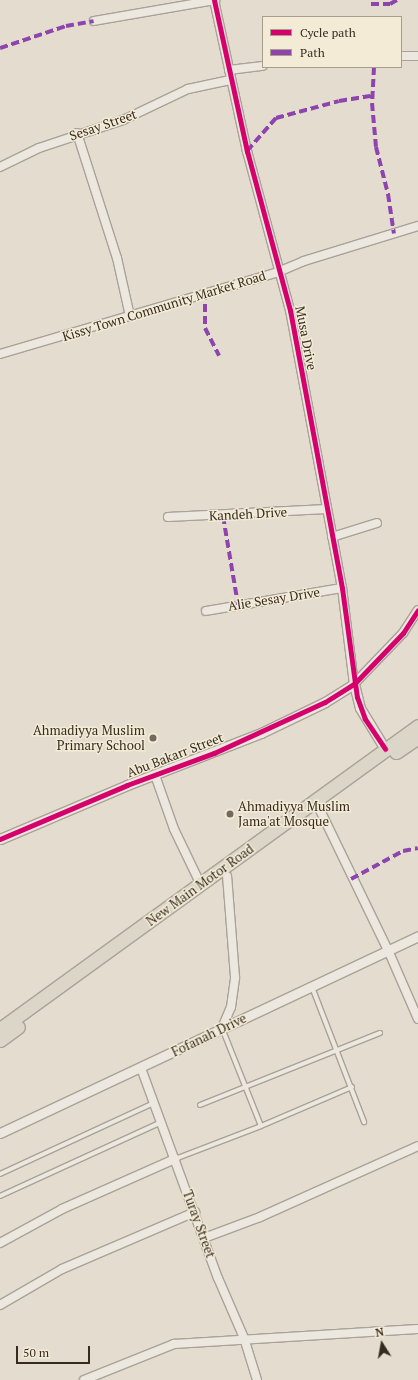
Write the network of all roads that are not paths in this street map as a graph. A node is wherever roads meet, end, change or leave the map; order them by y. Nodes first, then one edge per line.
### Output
1 (214, 0) edge
2 (94, 21) dead end
3 (402, 56) edge
4 (418, 56) edge
5 (262, 66) edge
6 (229, 70) junction
7 (230, 80) junction
8 (77, 133) junction
9 (0, 167) edge
10 (418, 226) edge
11 (278, 272) junction
12 (130, 316) junction
13 (0, 354) edge
14 (328, 509) junction
15 (168, 517) dead end
16 (377, 523) dead end
17 (332, 537) junction
18 (342, 588) junction
19 (418, 610) edge
20 (206, 611) dead end
21 (354, 684) junction
22 (418, 726) edge
23 (418, 737) edge
24 (385, 749) junction
25 (155, 775) junction
26 (318, 808) junction
27 (0, 837) edge
28 (227, 876) junction
29 (200, 885) junction
30 (418, 936) edge
31 (388, 950) junction
32 (312, 987) junction
33 (418, 1019) edge
34 (222, 1028) junction
35 (0, 1029) edge
36 (380, 1034) dead end
37 (0, 1040) edge
38 (338, 1049) junction
39 (141, 1068) junction
40 (245, 1087) junction
41 (352, 1087) junction
42 (155, 1103) junction
43 (200, 1105) dead end
44 (162, 1122) junction
45 (364, 1122) dead end
46 (260, 1126) junction
47 (0, 1133) edge
48 (418, 1146) edge
49 (175, 1159) junction
50 (0, 1174) edge
51 (0, 1196) edge
52 (195, 1212) junction
53 (204, 1238) junction
54 (0, 1243) edge
55 (0, 1304) edge
56 (418, 1329) edge
57 (244, 1338) junction
58 (84, 1380) edge
59 (257, 1380) edge

1 - 2 street
1 - 6 street, Musa Drive
3 - 4 street
5 - 6 street
6 - 7 street, Musa Drive
7 - 8 street, Sesay Street
7 - 11 street, Musa Drive
8 - 9 street, Sesay Street
8 - 12 street
10 - 11 street, Kissy Town Community Market Road
11 - 12 street, Kissy Town Community Market Road
11 - 14 street, Musa Drive
12 - 13 street, Kissy Town Community Market Road
14 - 15 street, Kandeh Drive
14 - 17 street, Musa Drive
16 - 17 street
17 - 18 street, Musa Drive
18 - 20 street, Alie Sesay Drive
18 - 21 street, Musa Drive
19 - 21 street
21 - 24 street
21 - 25 street, Abu Bakarr Street
22 - 24 highway, New Main Motor Road
23 - 26 highway, New Main Motor Road
24 - 29 highway, New Main Motor Road
25 - 27 street, Abu Bakarr Street
25 - 29 street
26 - 28 highway, New Main Motor Road
26 - 31 street
28 - 34 street
28 - 37 highway, New Main Motor Road
29 - 35 highway, New Main Motor Road
30 - 31 street, Fofanah Drive
31 - 32 street, Fofanah Drive
31 - 33 street
32 - 34 street, Fofanah Drive
32 - 38 lane
34 - 39 street, Fofanah Drive
34 - 40 lane
36 - 38 lane
38 - 40 lane
38 - 41 lane
39 - 42 street, Turay Street
39 - 47 street, Fofanah Drive
40 - 43 lane
40 - 46 lane
41 - 45 lane
41 - 46 lane
42 - 44 street, Turay Street
42 - 50 lane
44 - 49 street, Turay Street
44 - 51 lane
46 - 49 lane
48 - 53 street
49 - 52 street, Turay Street
49 - 54 street
52 - 53 street, Turay Street
52 - 55 street
53 - 57 street, Turay Street
56 - 57 street
57 - 58 street
57 - 59 street, Turay Street

